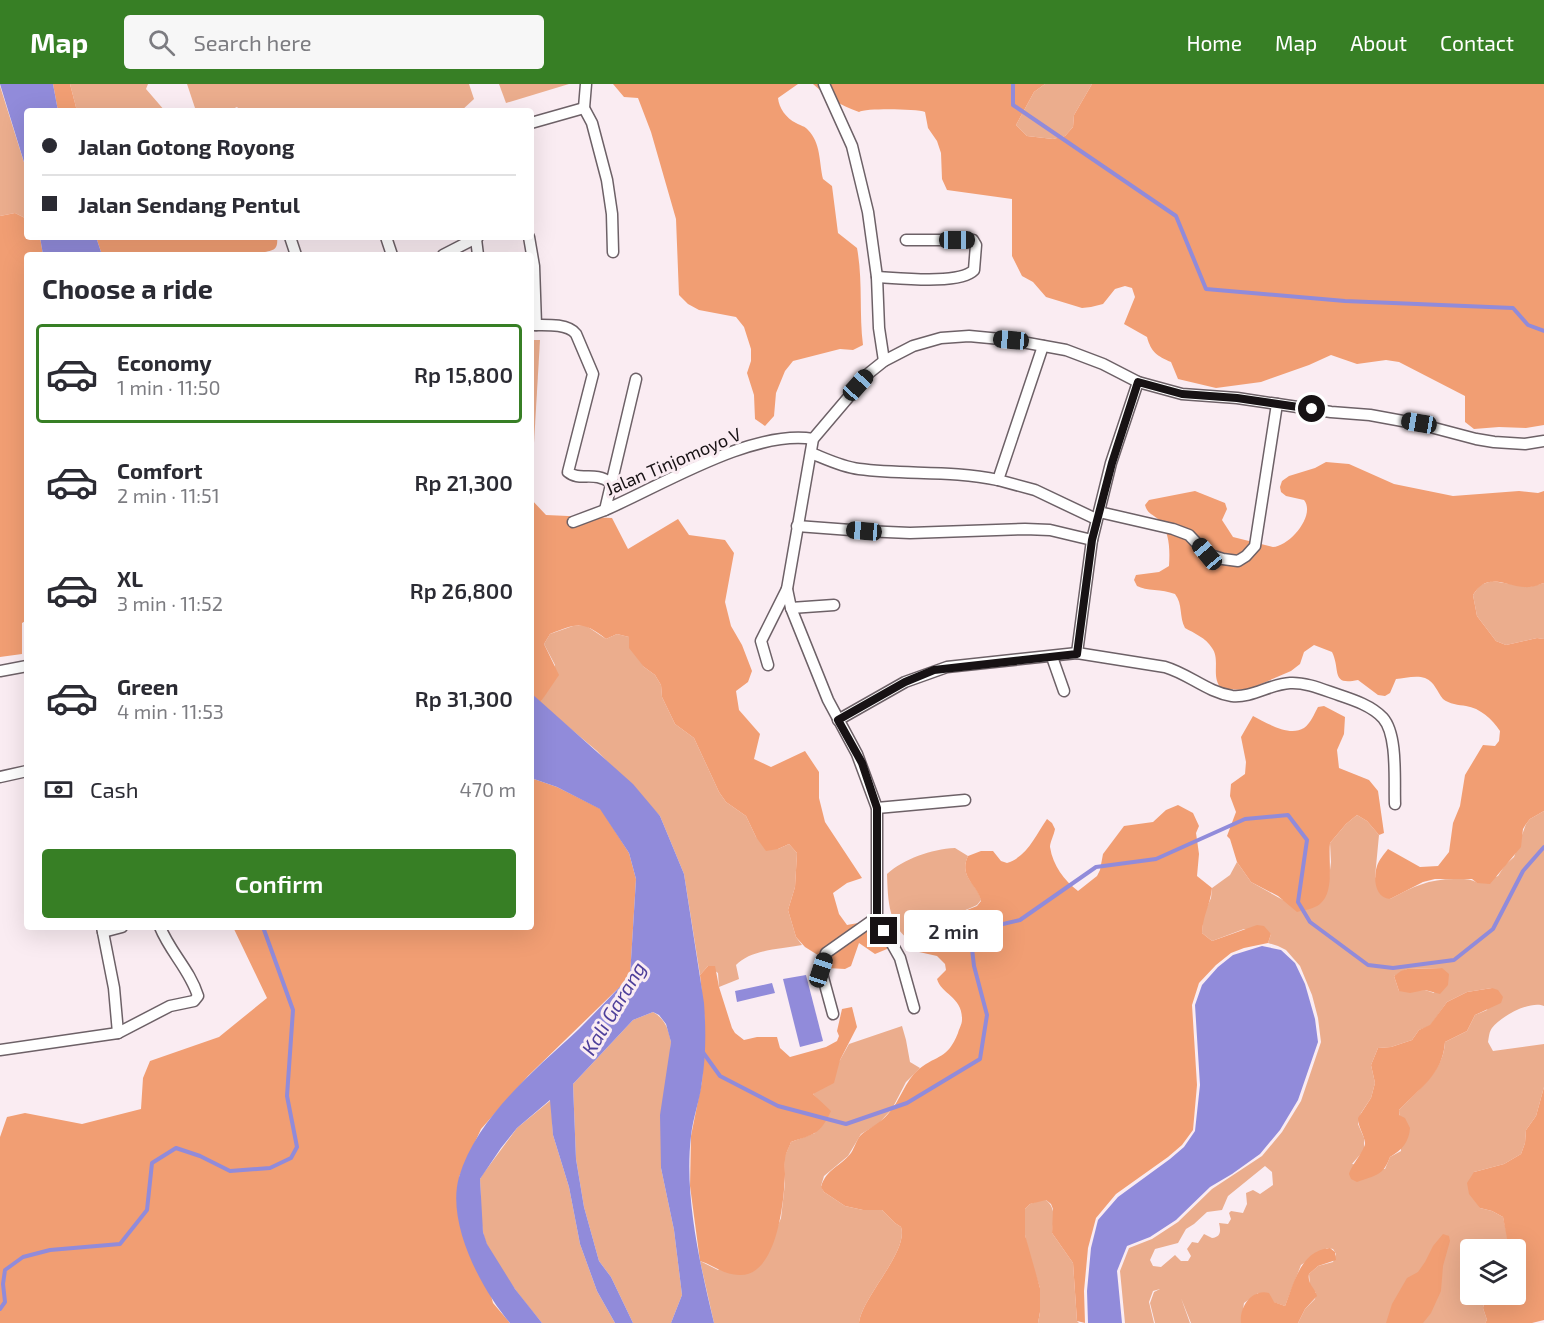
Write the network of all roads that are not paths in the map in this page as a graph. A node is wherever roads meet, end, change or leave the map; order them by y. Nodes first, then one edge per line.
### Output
1 (586, 84) edge
2 (824, 84) edge
3 (584, 108) junction
4 (534, 122) edge
5 (473, 240) edge
6 (906, 240) dead end
7 (450, 252) edge
8 (613, 252) dead end
9 (534, 266) edge
10 (877, 277) junction
11 (534, 325) edge
12 (1042, 346) junction
13 (884, 361) junction
14 (636, 379) dead end
15 (1138, 382) junction
16 (1277, 404) junction
17 (813, 439) junction
18 (1544, 441) edge
19 (811, 453) junction
20 (998, 480) junction
21 (611, 483) junction
22 (605, 510) junction
23 (1098, 516) junction
24 (573, 522) dead end
25 (797, 526) junction
26 (1092, 540) junction
27 (787, 589) junction
28 (834, 605) dead end
29 (792, 608) junction
30 (1077, 654) junction
31 (1052, 657) junction
32 (768, 665) dead end
33 (24, 666) edge
34 (0, 670) edge
35 (1064, 691) dead end
36 (838, 720) junction
37 (24, 772) edge
38 (0, 777) edge
39 (965, 800) dead end
40 (1395, 804) dead end
41 (877, 808) junction
42 (877, 917) junction
43 (103, 930) edge
44 (162, 930) edge
45 (914, 1008) dead end
46 (833, 1014) dead end
47 (118, 1033) junction
48 (0, 1050) edge

1 - 3 street
2 - 10 street
3 - 4 street
3 - 8 street
5 - 7 street
6 - 10 street
9 - 11 street, Jalan Tinjomoyo V
10 - 13 street
11 - 21 street, Jalan Tinjomoyo V
12 - 13 street
12 - 15 street
12 - 20 street
13 - 17 street
14 - 21 street, Jalan Tinjomoyo V
15 - 16 street
15 - 23 street
16 - 18 street
16 - 23 street
17 - 19 street
17 - 22 street, Jalan Tinjomoyo V
19 - 20 street
19 - 25 street
20 - 23 street
21 - 22 street, Jalan Tinjomoyo V
22 - 24 street
23 - 26 street
25 - 26 street
25 - 27 street
26 - 30 street
27 - 29 street
27 - 32 street
28 - 29 street
29 - 36 street
30 - 31 street
30 - 40 street
31 - 35 street
31 - 36 street
33 - 34 street
36 - 41 street
37 - 38 street
39 - 41 street
41 - 42 street
42 - 45 street
42 - 46 street
43 - 47 street
44 - 47 street
47 - 48 street

